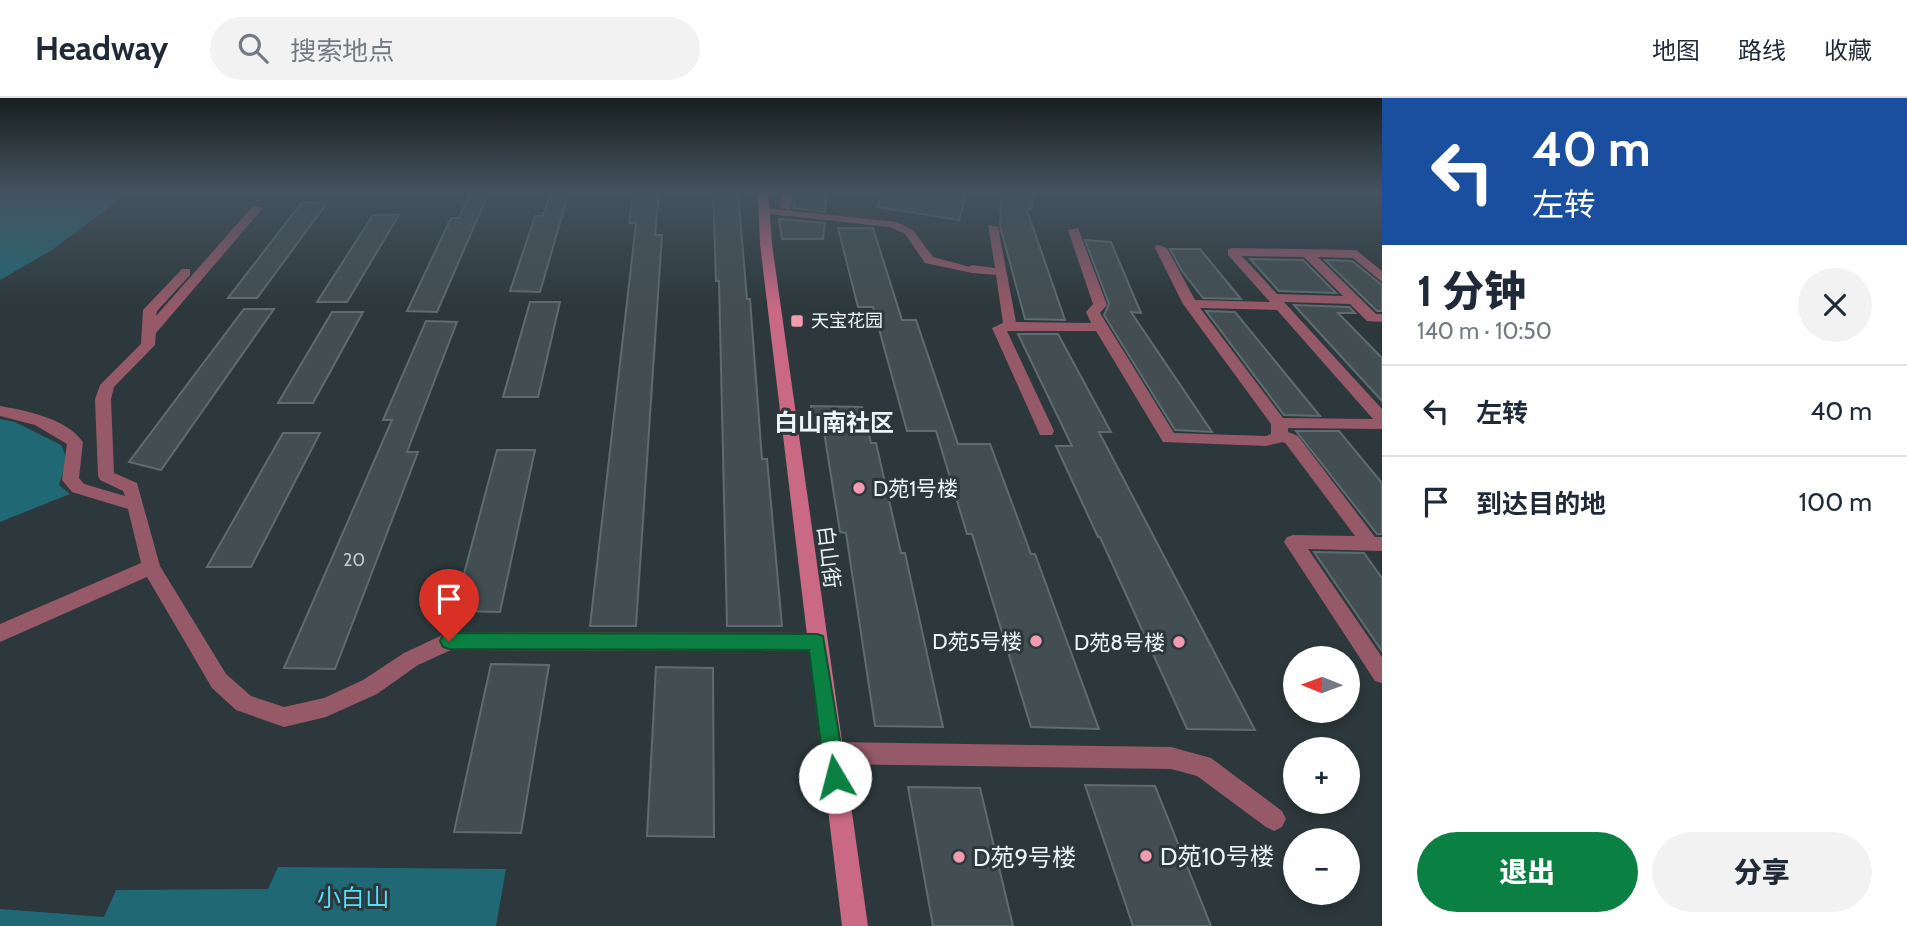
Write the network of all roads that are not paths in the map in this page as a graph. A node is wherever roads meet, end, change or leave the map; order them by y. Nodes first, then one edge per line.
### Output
1 (1074, 230) dead end
2 (237, 231) edge
3 (767, 231) edge
4 (906, 231) edge
5 (993, 231) edge
6 (1161, 248) dead end
7 (1307, 253) junction
8 (186, 272) dead end
9 (1002, 272) junction
10 (1382, 278) edge
11 (1354, 300) junction
12 (1277, 302) junction
13 (1190, 304) junction
14 (1382, 318) edge
15 (1010, 326) junction
16 (1100, 327) junction
17 (151, 330) junction
18 (0, 411) edge
19 (1382, 421) edge
20 (1279, 429) junction
21 (1046, 431) dead end
22 (135, 505) junction
23 (1376, 544) edge
24 (151, 568) junction
25 (0, 633) edge
26 (817, 642) junction
27 (1382, 674) edge
28 (832, 752) junction
29 (1274, 819) dead end
30 (855, 926) edge

1 - 16 street
2 - 17 street
3 - 26 main road, 白山街
4 - 9 street
5 - 9 street
6 - 13 street
7 - 10 street
7 - 11 street
7 - 12 street
8 - 17 street
9 - 15 street
11 - 12 street
11 - 14 street
12 - 13 street
12 - 19 street
13 - 20 street
15 - 16 street
15 - 21 street
16 - 20 street
17 - 22 street
18 - 22 street
19 - 20 street
20 - 23 street
22 - 24 street
23 - 27 street
24 - 25 street
24 - 26 street
26 - 28 main road, 白山街
28 - 29 street
28 - 30 main road, 白山街

